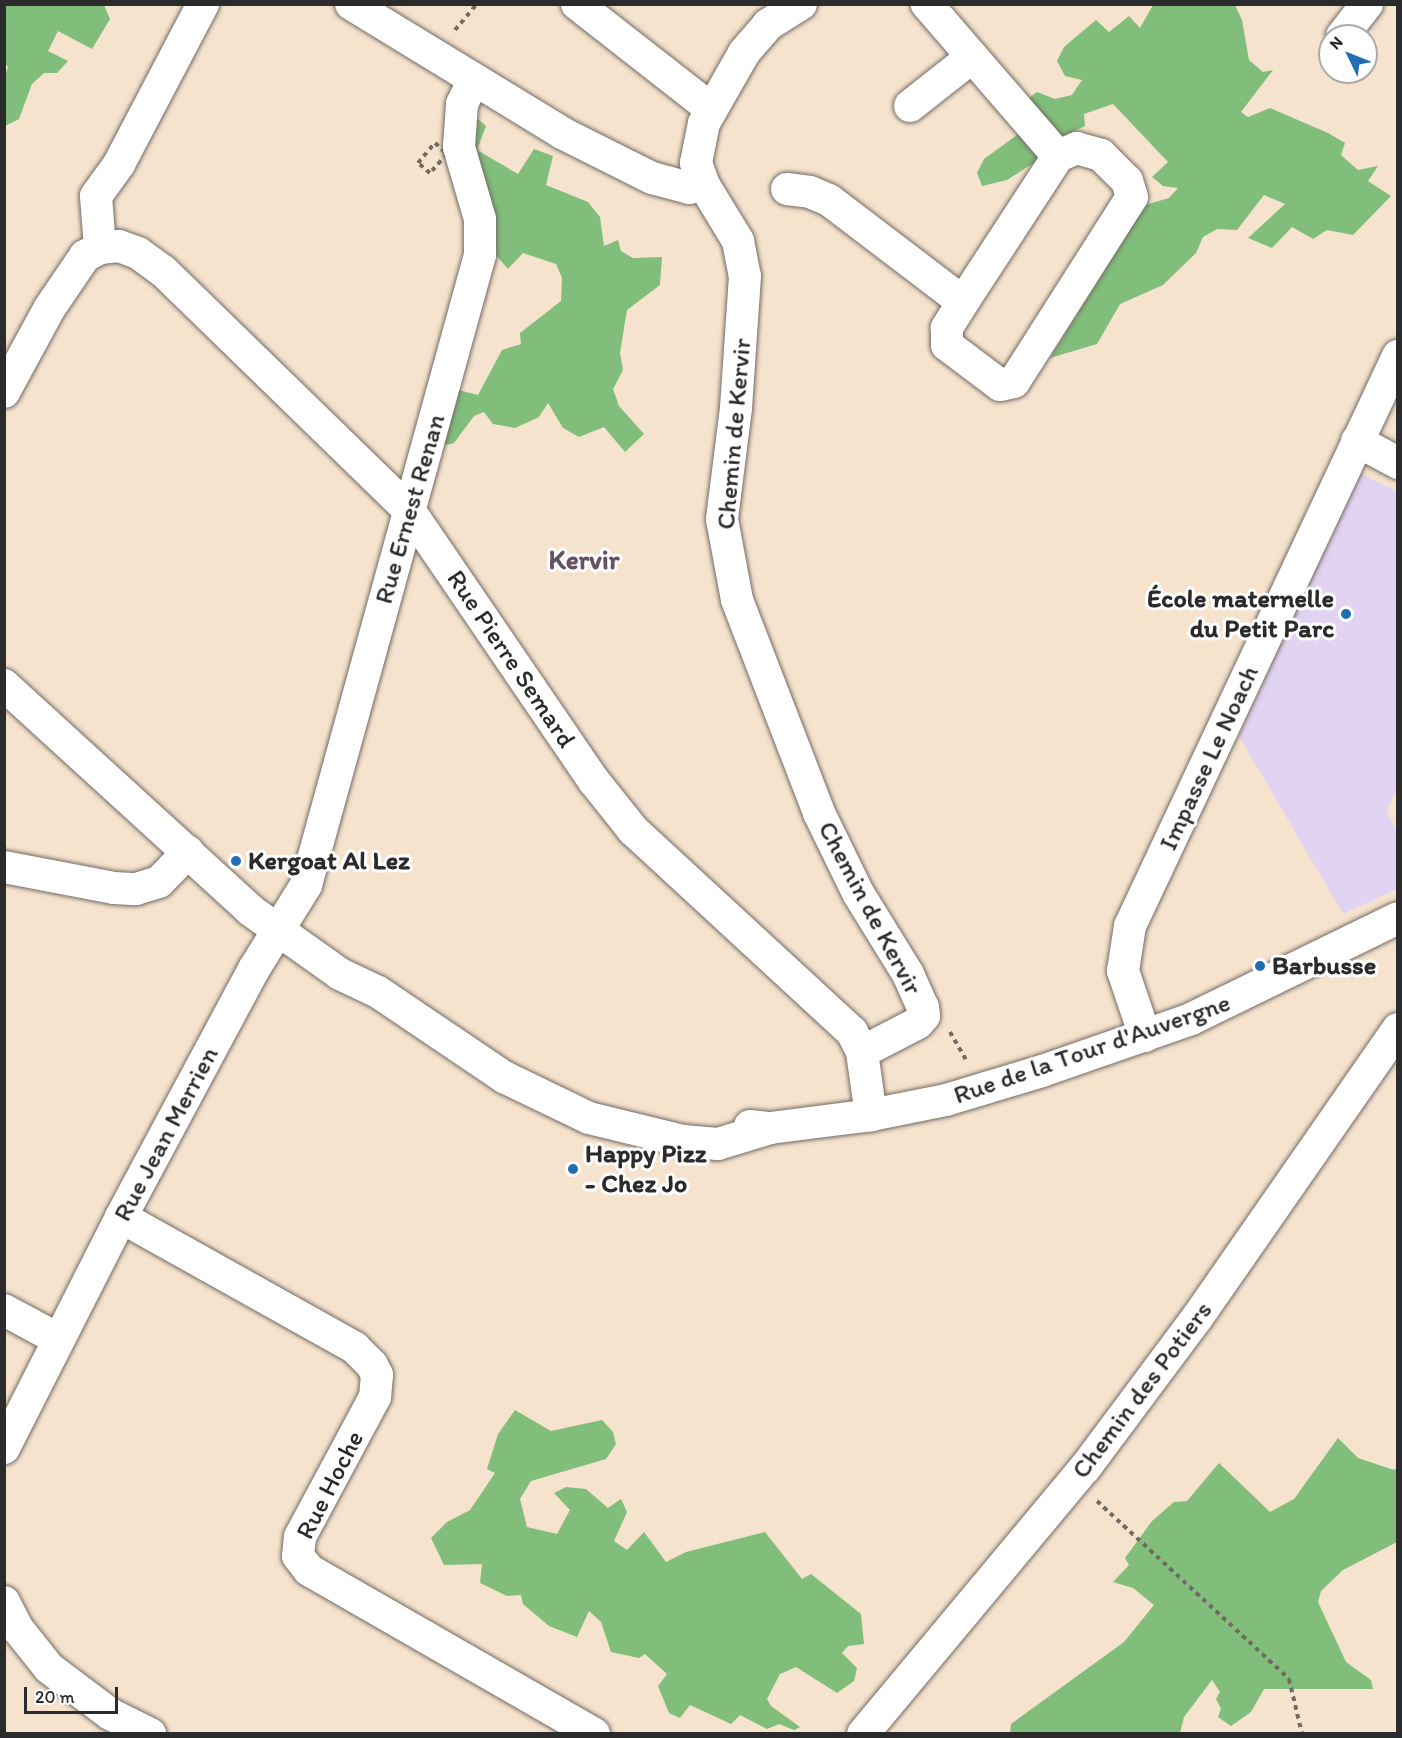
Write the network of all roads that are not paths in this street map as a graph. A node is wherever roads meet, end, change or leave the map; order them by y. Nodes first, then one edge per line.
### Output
1 (203, 4) edge
2 (351, 4) edge
3 (577, 4) edge
4 (801, 4) edge
5 (927, 4) edge
6 (1367, 4) edge
7 (1351, 24) edge
8 (972, 57) junction
9 (473, 81) junction
10 (910, 106) dead end
11 (710, 108) junction
12 (1058, 156) junction
13 (704, 184) junction
14 (786, 189) dead end
15 (100, 248) junction
16 (963, 302) junction
17 (1398, 356) edge
18 (4, 392) edge
19 (1358, 441) junction
20 (1398, 463) edge
21 (410, 510) junction
22 (4, 686) edge
23 (188, 852) junction
24 (4, 867) edge
25 (1398, 918) edge
26 (284, 924) junction
27 (1398, 1029) edge
28 (1145, 1036) junction
29 (862, 1052) junction
30 (871, 1115) junction
31 (121, 1217) junction
32 (4, 1310) edge
33 (58, 1339) junction
34 (4, 1448) edge
35 (5, 1603) edge
36 (150, 1734) edge
37 (594, 1734) edge
38 (863, 1734) edge

1 - 15 street
2 - 9 street
3 - 11 street
4 - 11 street, Chemin de Kervir
5 - 8 street
6 - 7 street
8 - 10 street
8 - 12 street
9 - 13 street
9 - 21 street, Rue Ernest Renan
11 - 13 street, Chemin de Kervir
12 - 16 street
12 - 16 street
13 - 29 street, Chemin de Kervir
14 - 16 street
15 - 18 street
15 - 21 street, Rue Pierre Semard
17 - 19 street, Impasse Le Noach
19 - 20 street
19 - 28 street, Impasse Le Noach
21 - 26 street, Rue Ernest Renan
21 - 29 street, Rue Pierre Semard
22 - 23 street, Rue de la Tour d'Auvergne
23 - 24 street
23 - 26 street, Rue de la Tour d'Auvergne
25 - 28 street, Rue de la Tour d'Auvergne
26 - 30 street, Rue de la Tour d'Auvergne
26 - 31 street, Rue Jean Merrien
27 - 38 street, Chemin des Potiers
28 - 30 street, Rue de la Tour d'Auvergne
29 - 30 street, Rue Pierre Semard
31 - 33 street, Rue Jean Merrien
31 - 37 street, Rue Hoche
32 - 33 street
33 - 34 street, Rue Jean Merrien
35 - 36 street

